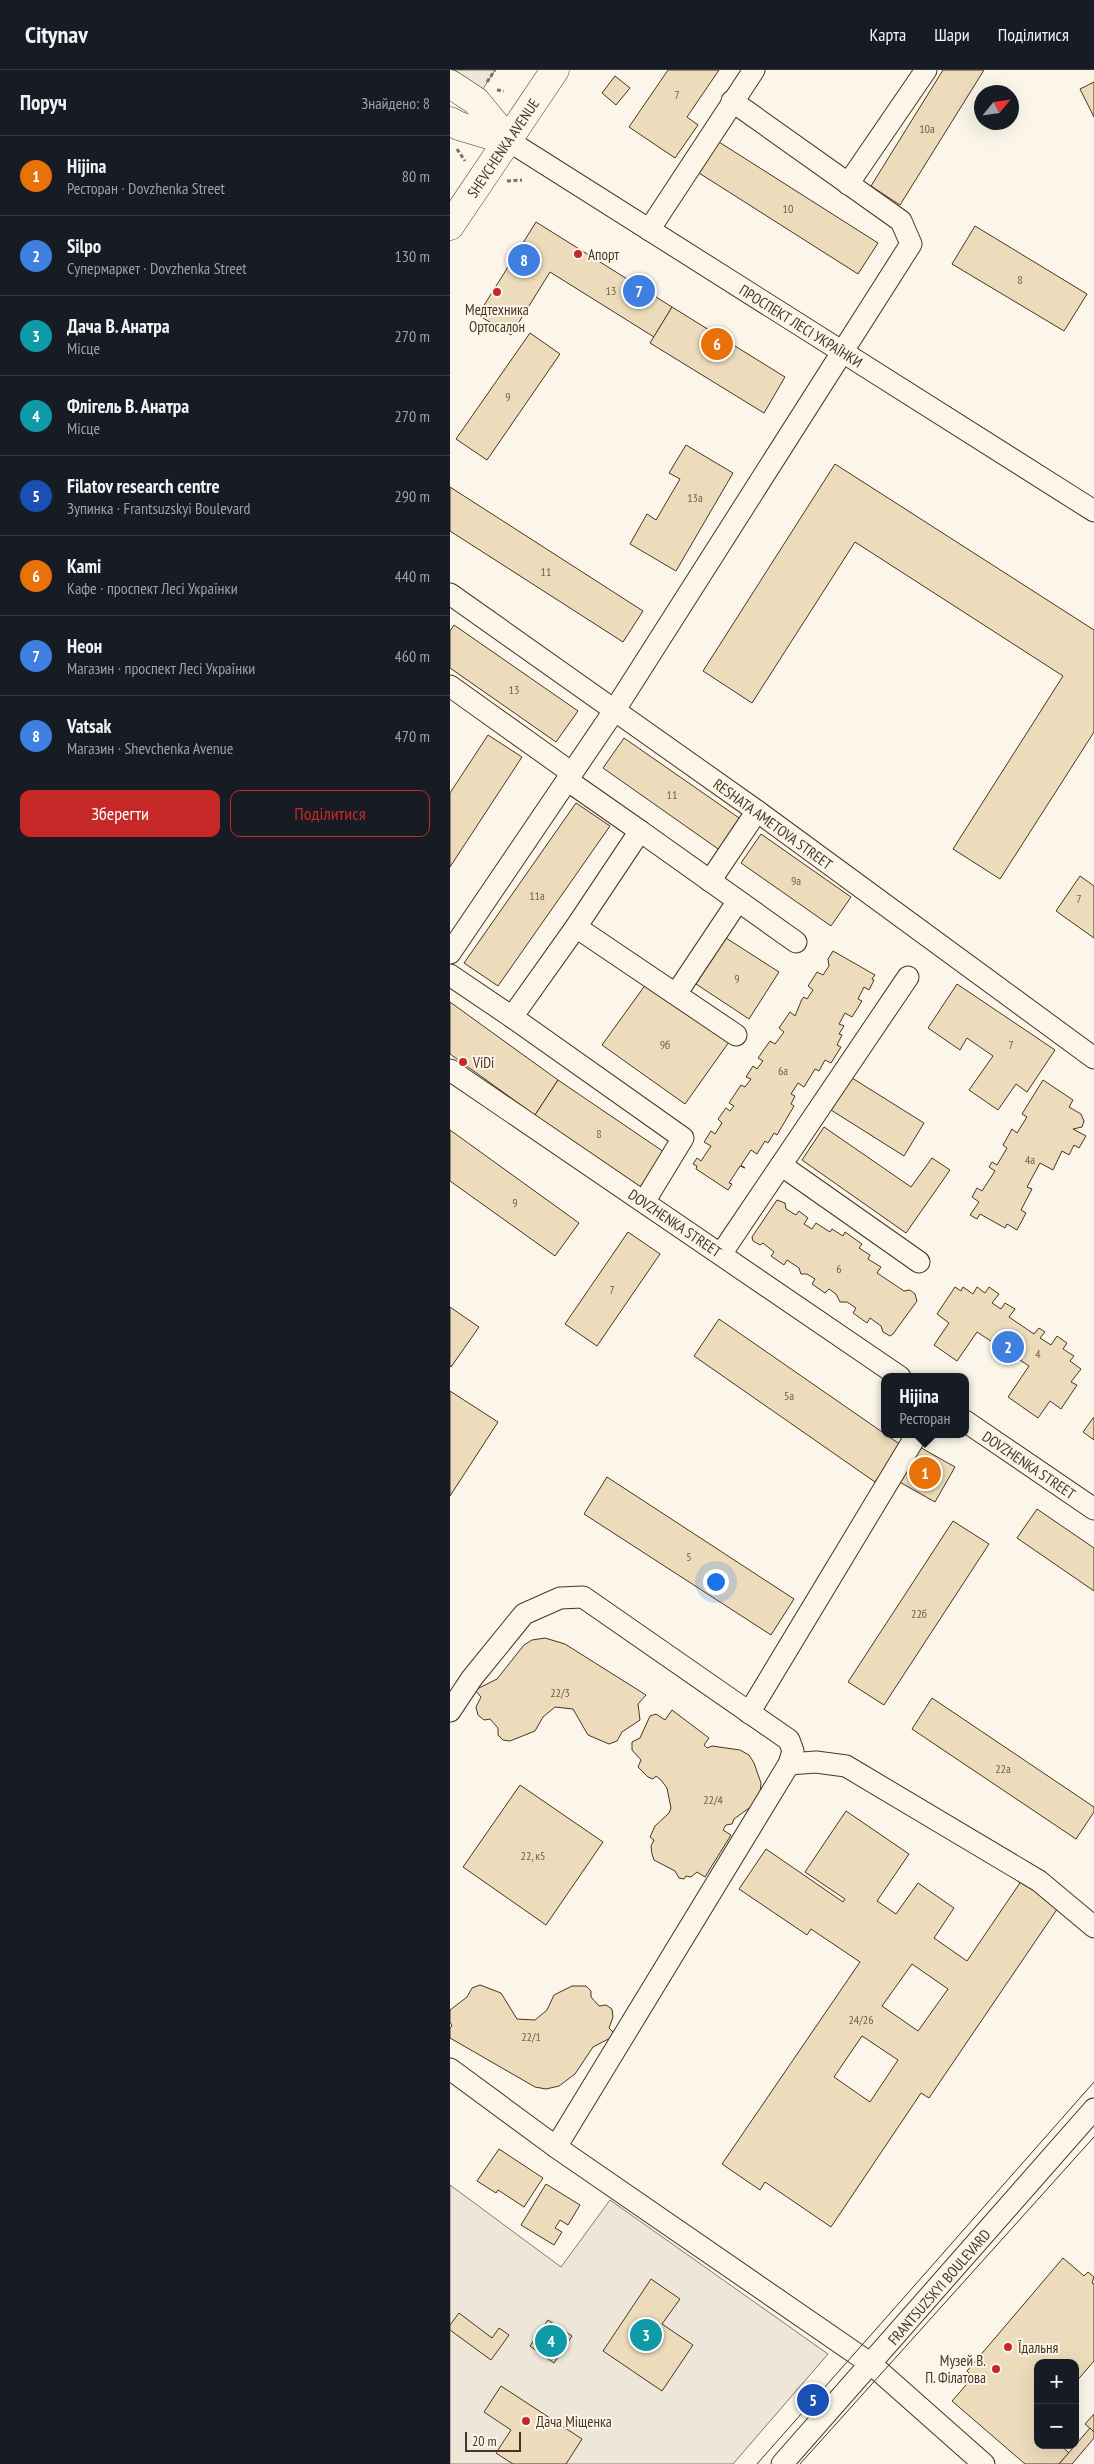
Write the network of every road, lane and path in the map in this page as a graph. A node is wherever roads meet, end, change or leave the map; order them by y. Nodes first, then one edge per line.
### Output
1 (495, 70) edge
2 (555, 70) edge
3 (754, 70) edge
4 (926, 70) edge
5 (450, 84) edge
6 (483, 89) dead end
7 (732, 101) junction
8 (450, 121) edge
9 (508, 141) junction
10 (848, 184) junction
11 (450, 226) edge
12 (649, 230) junction
13 (842, 352) junction
14 (1094, 512) edge
15 (450, 594) edge
16 (450, 686) edge
17 (614, 711) junction
18 (570, 776) junction
19 (757, 812) junction
20 (640, 831) junction
21 (710, 881) junction
22 (738, 901) junction
23 (576, 927) junction
24 (796, 942) dead end
25 (450, 953) edge
26 (450, 975) edge
27 (908, 977) dead end
28 (676, 994) junction
29 (512, 1017) junction
30 (736, 1035) dead end
31 (1094, 1058) edge
32 (450, 1070) edge
33 (781, 1165) junction
34 (644, 1202) junction
35 (721, 1254) junction
36 (919, 1262) dead end
37 (894, 1373) edge
38 (969, 1424) edge
39 (914, 1438) edge
40 (1094, 1509) edge
41 (450, 1710) edge
42 (749, 1713) junction
43 (789, 1764) junction
44 (1094, 1927) edge
45 (450, 2069) edge
46 (1094, 2109) edge
47 (556, 2147) junction
48 (871, 2364) junction
49 (782, 2464) edge
50 (984, 2464) edge

1 - 6 path
2 - 9 main road, SHEVCHENKA AVENUE
3 - 7 street
4 - 10 street
5 - 9 main road, ПРОСПЕКТ ЛЕСІ УКРАЇНКИ
7 - 10 street
7 - 12 street
8 - 9 main road, ПРОСПЕКТ ЛЕСІ УКРАЇНКИ
9 - 11 main road, SHEVCHENKA AVENUE
9 - 12 street, ПРОСПЕКТ ЛЕСІ УКРАЇНКИ
10 - 13 street
12 - 13 street, ПРОСПЕКТ ЛЕСІ УКРАЇНКИ
13 - 14 street, ПРОСПЕКТ ЛЕСІ УКРАЇНКИ
13 - 17 street
15 - 17 street, RESHATA AMETOVA STREET
16 - 18 street
17 - 18 street
17 - 19 street, RESHATA AMETOVA STREET
18 - 20 street
18 - 25 street
19 - 21 street
19 - 31 street, RESHATA AMETOVA STREET
20 - 21 street
20 - 23 street
21 - 22 street
22 - 24 street
22 - 28 street
23 - 28 street
23 - 29 street
26 - 29 street
27 - 33 street
28 - 30 street
29 - 34 street
32 - 34 street, DOVZHENKA STREET
33 - 35 street
33 - 36 street
34 - 35 street, DOVZHENKA STREET
35 - 37 street, DOVZHENKA STREET
38 - 40 street, DOVZHENKA STREET
39 - 42 street
41 - 42 street
42 - 43 street
43 - 44 street
43 - 47 street
45 - 47 street
46 - 48 street, FRANTSUZSKYI BOULEVARD
47 - 48 street
48 - 49 street, FRANTSUZSKYI BOULEVARD
48 - 50 street

